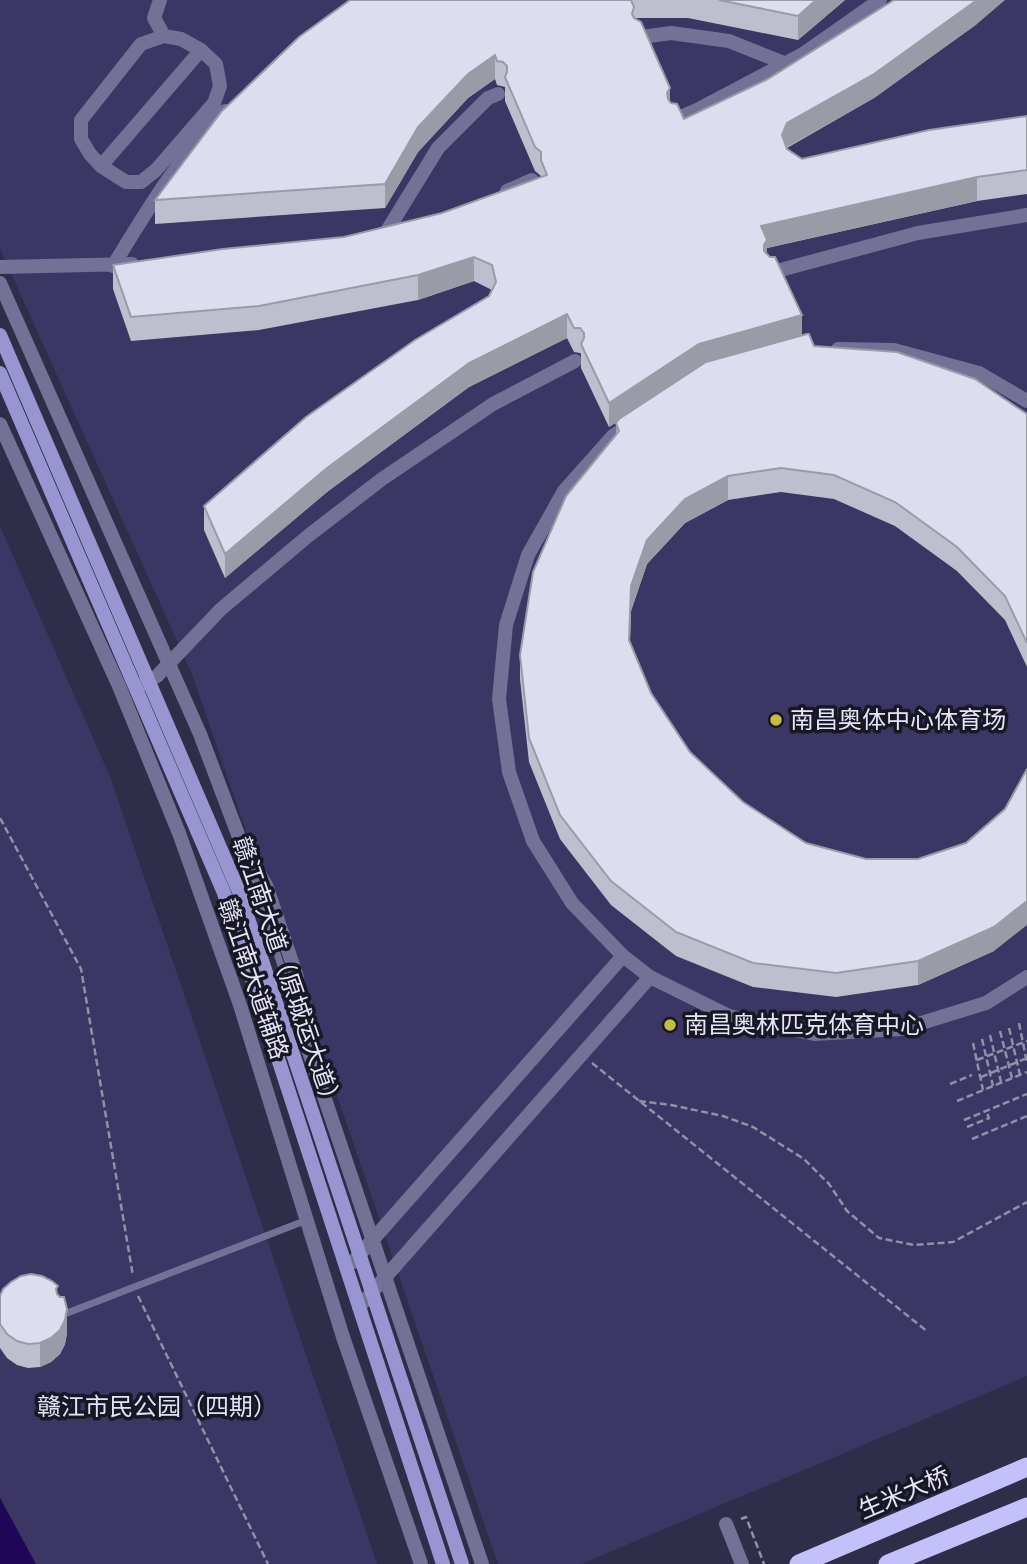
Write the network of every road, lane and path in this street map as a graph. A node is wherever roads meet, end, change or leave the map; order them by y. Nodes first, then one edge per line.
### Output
1 (160, 0) edge
2 (880, 0) edge
3 (164, 36) junction
4 (642, 37) edge
5 (201, 50) junction
6 (784, 64) junction
7 (498, 94) dead end
8 (237, 100) edge
9 (208, 119) junction
10 (676, 119) edge
11 (101, 166) junction
12 (156, 170) junction
13 (532, 180) edge
14 (159, 190) junction
15 (498, 194) edge
16 (1027, 215) edge
17 (412, 223) edge
18 (140, 264) edge
19 (113, 266) junction
20 (0, 267) edge
21 (773, 272) edge
22 (0, 283) edge
23 (0, 335) edge
24 (818, 348) edge
25 (575, 361) dead end
26 (0, 373) edge
27 (1027, 401) edge
28 (646, 414) edge
29 (0, 424) edge
30 (169, 663) junction
31 (142, 684) junction
32 (0, 818) edge
33 (623, 956) junction
34 (650, 976) junction
35 (1027, 977) edge
36 (1018, 1023) dead end
37 (1009, 1028) dead end
38 (1000, 1031) dead end
39 (990, 1035) dead end
40 (982, 1039) dead end
41 (1025, 1042) edge
42 (973, 1043) dead end
43 (1013, 1046) junction
44 (1004, 1050) junction
45 (995, 1054) junction
46 (581, 1055) junction
47 (986, 1057) junction
48 (977, 1060) junction
49 (1027, 1060) edge
50 (1016, 1063) junction
51 (1008, 1066) junction
52 (999, 1070) junction
53 (1027, 1072) edge
54 (990, 1073) junction
55 (972, 1075) dead end
56 (1020, 1075) junction
57 (981, 1077) junction
58 (1012, 1078) junction
59 (1001, 1082) junction
60 (950, 1084) dead end
61 (993, 1086) junction
62 (983, 1090) junction
63 (1027, 1094) edge
64 (639, 1101) junction
65 (957, 1101) dead end
66 (986, 1111) junction
67 (1027, 1116) edge
68 (964, 1120) dead end
69 (967, 1127) dead end
70 (972, 1139) dead end
71 (1027, 1202) edge
72 (307, 1220) junction
73 (373, 1239) junction
74 (359, 1255) junction
75 (347, 1269) junction
76 (386, 1277) junction
77 (134, 1280) dead end
78 (372, 1292) junction
79 (136, 1293) dead end
80 (359, 1307) junction
81 (62, 1315) edge
82 (928, 1332) dead end
83 (1027, 1467) edge
84 (1027, 1507) edge
85 (726, 1524) dead end
86 (268, 1564) edge
87 (421, 1564) edge
88 (443, 1564) edge
89 (462, 1564) edge
90 (482, 1564) edge
91 (742, 1564) edge
92 (799, 1564) edge
93 (888, 1564) edge

1 - 3 street
2 - 6 street
3 - 5 street
3 - 11 street
4 - 6 street
5 - 9 street
5 - 11 street
6 - 10 street
7 - 17 street
8 - 9 street
9 - 12 street
9 - 14 street
11 - 12 street
12 - 14 street
13 - 15 street
14 - 19 street
16 - 21 street
18 - 19 street
19 - 20 street
22 - 30 street
23 - 31 main road, 赣江南大道（原城运大道）
24 - 27 street
25 - 30 street
26 - 31 main road, 赣江南大道（原城运大道）
28 - 33 street
29 - 72 street, 赣江南大道辅路
30 - 31 street
30 - 73 street
31 - 74 main road, 赣江南大道（原城运大道）
31 - 75 main road, 赣江南大道（原城运大道）
32 - 77 path
33 - 34 street
33 - 73 street
34 - 35 street
34 - 46 street
36 - 41 path
37 - 43 path
38 - 44 path
39 - 45 path
40 - 47 path
41 - 43 path
41 - 49 path
42 - 48 path
43 - 44 path
43 - 50 path
44 - 45 path
44 - 51 path
45 - 47 path
45 - 52 path
46 - 64 path
46 - 76 street
47 - 48 path
47 - 54 path
48 - 57 path
49 - 50 path
50 - 51 path
50 - 56 path
51 - 52 path
51 - 58 path
52 - 54 path
52 - 59 path
53 - 56 path
54 - 57 path
54 - 61 path
55 - 60 path
56 - 58 path
57 - 62 path
58 - 59 path
59 - 61 path
61 - 62 path
62 - 65 path
63 - 66 path
64 - 71 path
64 - 82 path
66 - 68 path
66 - 69 path
67 - 70 path
72 - 81 lane, bridge
72 - 87 street, 赣江南大道辅路
73 - 74 street
73 - 76 street
74 - 75 street
74 - 78 main road, 赣江南大道（原城运大道）
75 - 80 main road, 赣江南大道（原城运大道）
76 - 78 street
76 - 90 street
78 - 80 street
78 - 89 main road, 赣江南大道（原城运大道）
79 - 86 path
80 - 88 main road, 赣江南大道（原城运大道）
83 - 92 highway, 生米大桥
84 - 93 highway
85 - 91 street

